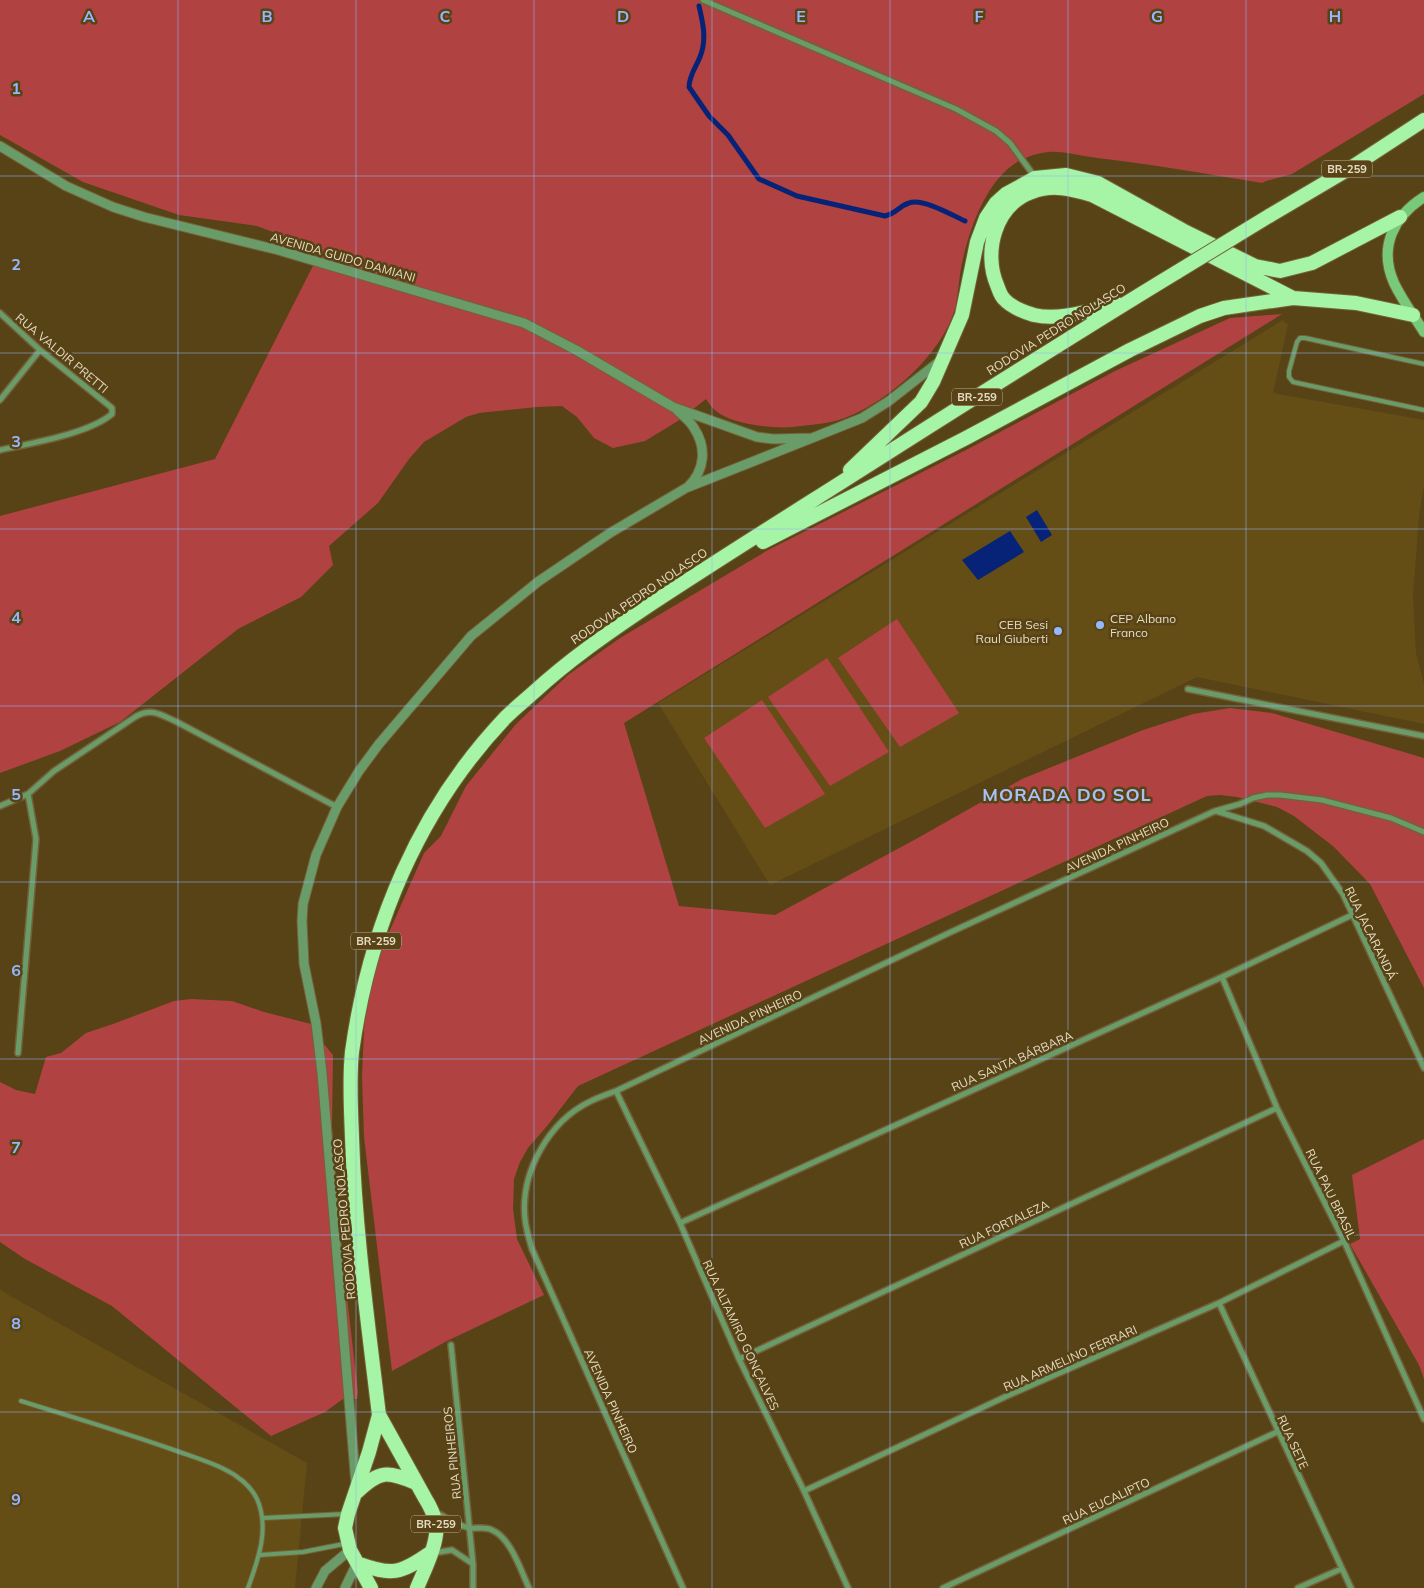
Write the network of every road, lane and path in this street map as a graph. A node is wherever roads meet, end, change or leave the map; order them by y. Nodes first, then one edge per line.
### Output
1 (703, 0) edge
2 (1424, 120) edge
3 (0, 146) edge
4 (1035, 178) junction
5 (1423, 197) edge
6 (1400, 217) junction
7 (1293, 298) junction
8 (1130, 300) junction
9 (0, 313) edge
10 (1418, 319) edge
11 (1424, 332) edge
12 (40, 350) junction
13 (944, 357) junction
14 (1424, 364) edge
15 (0, 400) edge
16 (673, 407) junction
17 (1424, 410) edge
18 (812, 438) junction
19 (0, 450) edge
20 (686, 488) junction
21 (825, 493) junction
22 (678, 586) junction
23 (1188, 689) dead end
24 (1424, 736) edge
25 (28, 794) junction
26 (0, 806) edge
27 (337, 807) junction
28 (1215, 811) junction
29 (1424, 832) edge
30 (1352, 915) junction
31 (1222, 977) junction
32 (18, 1053) dead end
33 (1424, 1068) edge
34 (616, 1091) junction
35 (1277, 1108) junction
36 (680, 1223) junction
37 (1344, 1242) junction
38 (1219, 1303) junction
39 (451, 1345) dead end
40 (739, 1359) junction
41 (21, 1401) dead end
42 (379, 1415) junction
43 (1424, 1419) edge
44 (1277, 1432) junction
45 (416, 1483) junction
46 (804, 1491) junction
47 (356, 1492) junction
48 (432, 1510) junction
49 (348, 1514) junction
50 (263, 1518) junction
51 (469, 1528) junction
52 (348, 1546) junction
53 (430, 1553) junction
54 (260, 1556) junction
55 (357, 1563) junction
56 (473, 1564) junction
57 (1341, 1569) junction
58 (248, 1588) edge
59 (316, 1588) edge
60 (345, 1588) edge
61 (371, 1588) edge
62 (417, 1588) edge
63 (473, 1588) edge
64 (529, 1588) edge
65 (683, 1588) edge
66 (848, 1588) edge
67 (943, 1588) edge
68 (1298, 1588) edge
69 (1351, 1588) edge

1 - 4 street
2 - 8 highway, RODOVIA PEDRO NOLASCO / BR-259, bridge
3 - 16 street, AVENIDA GUIDO DAMIANI
4 - 6 highway
4 - 13 highway
5 - 6 main road
6 - 10 main road
7 - 8 highway
7 - 10 highway
7 - 22 highway
8 - 21 highway, RODOVIA PEDRO NOLASCO / BR-259
9 - 12 street, RUA VALDIR PRETTI
10 - 11 main road
12 - 15 street
12 - 19 street, RUA VALDIR PRETTI
13 - 18 street, AVENIDA GUIDO DAMIANI
13 - 21 highway
14 - 17 lane
16 - 18 street, AVENIDA GUIDO DAMIANI
16 - 20 street, AVENIDA GUIDO DAMIANI
18 - 20 street
20 - 27 street
21 - 22 highway, RODOVIA PEDRO NOLASCO / BR-259
22 - 42 highway, RODOVIA PEDRO NOLASCO / BR-259
23 - 24 street
25 - 26 street
25 - 27 street
25 - 32 street
27 - 47 street
28 - 29 street, AVENIDA PINHEIRO
28 - 30 street, RUA JACARANDÁ
28 - 34 street, AVENIDA PINHEIRO
30 - 31 street, RUA SANTA BÁRBARA
30 - 33 street, RUA JACARANDÁ
31 - 35 street, RUA PAU BRASIL
31 - 36 street, RUA SANTA BÁRBARA
34 - 36 street, RUA ALTAMIRO GONÇALVES
34 - 65 street, AVENIDA PINHEIRO
35 - 37 street, RUA PAU BRASIL
35 - 40 street, RUA FORTALEZA
36 - 40 street, RUA ALTAMIRO GONÇALVES
37 - 38 street, RUA ARMELINO FERRARI
37 - 43 street, RUA PAU BRASIL
38 - 44 street, RUA SETE
38 - 46 street, RUA ARMELINO FERRARI
39 - 51 street, RUA PINHEIROS
40 - 46 street, RUA ALTAMIRO GONÇALVES
41 - 50 lane
42 - 45 highway, RODOVIA PEDRO NOLASCO / BR-259
42 - 47 highway, RODOVIA PEDRO NOLASCO / BR-259
44 - 57 street, RUA SETE
44 - 67 street, RUA EUCALIPTO
45 - 47 highway
45 - 48 highway, RODOVIA PEDRO NOLASCO / BR-259
46 - 66 street, RUA ALTAMIRO GONÇALVES
47 - 49 highway, RODOVIA PEDRO NOLASCO / BR-259
48 - 51 street
48 - 53 highway, RODOVIA PEDRO NOLASCO / BR-259
49 - 50 lane
49 - 52 highway, RODOVIA PEDRO NOLASCO / BR-259
50 - 54 lane
51 - 56 street, RUA PINHEIROS
51 - 64 street
52 - 54 lane
52 - 55 highway, RODOVIA PEDRO NOLASCO / BR-259
52 - 59 street
53 - 55 highway
53 - 56 street
53 - 62 highway, RODOVIA PEDRO NOLASCO / BR-259
54 - 58 lane
55 - 60 street
55 - 61 highway, RODOVIA PEDRO NOLASCO / BR-259
56 - 63 street, RUA PINHEIROS
57 - 68 street
57 - 69 street, RUA SETE

